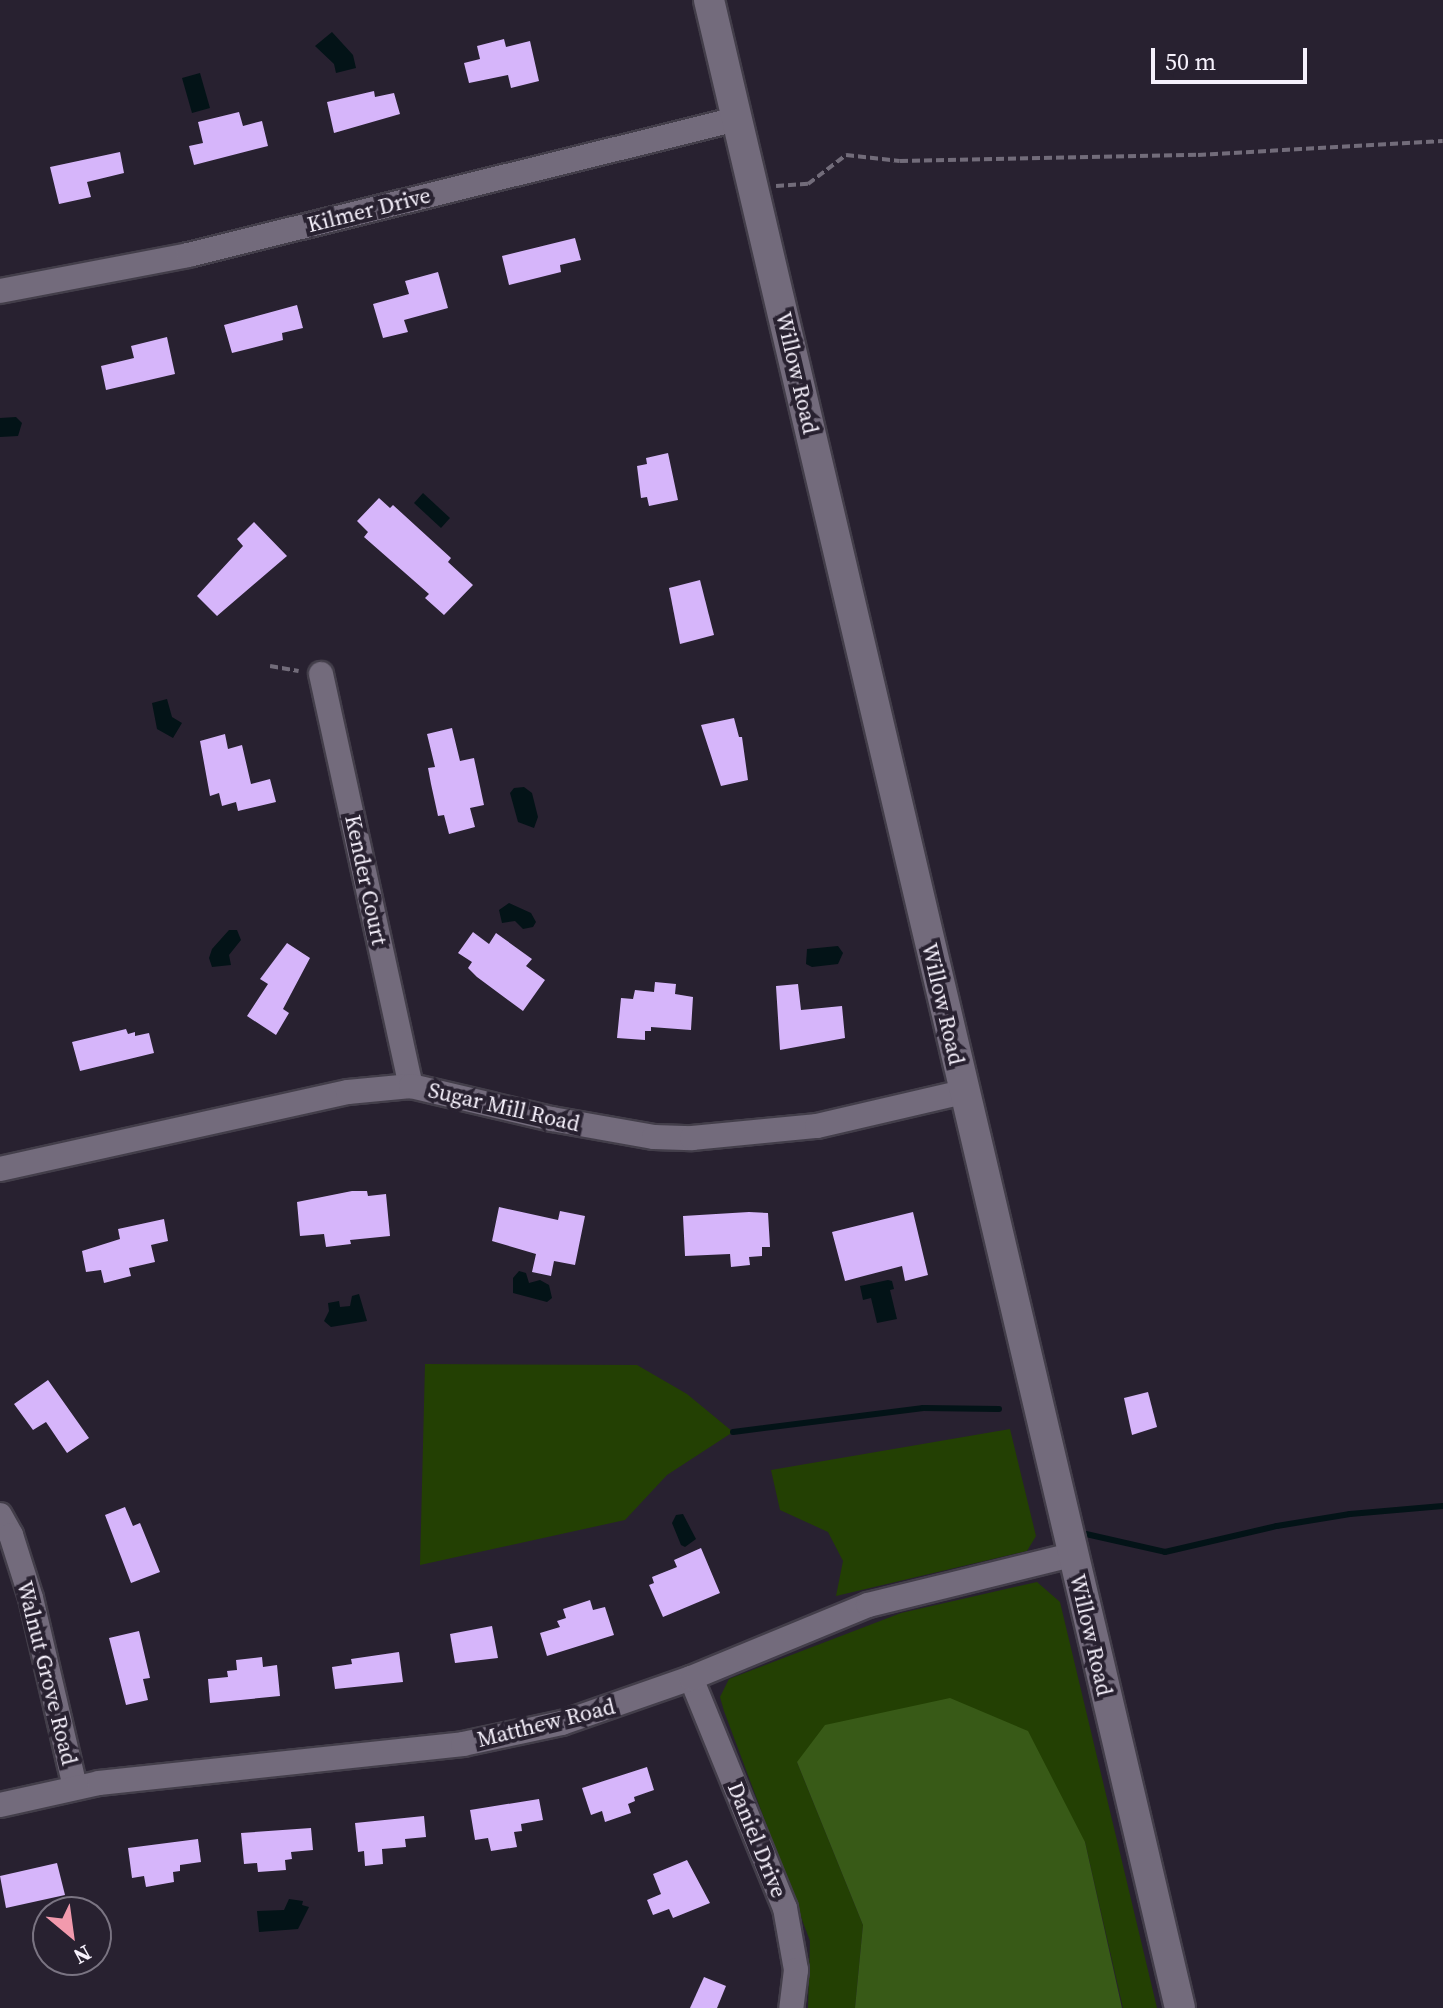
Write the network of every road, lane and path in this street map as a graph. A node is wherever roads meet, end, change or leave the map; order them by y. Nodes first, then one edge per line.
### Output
1 (709, 0) edge
2 (737, 119) junction
3 (1443, 141) edge
4 (754, 188) junction
5 (0, 291) edge
6 (270, 666) dead end
7 (321, 674) joint
8 (411, 1086) junction
9 (963, 1092) junction
10 (0, 1169) edge
11 (0, 1515) edge
12 (1072, 1555) junction
13 (691, 1678) junction
14 (75, 1787) junction
15 (0, 1805) edge
16 (791, 2008) edge
17 (1180, 2008) edge

1 - 2 street, Willow Road
2 - 4 street, Willow Road
2 - 5 street, Kilmer Drive
3 - 4 path
4 - 9 street, Willow Road
6 - 7 path
7 - 8 street, Kender Court
8 - 9 street, Sugar Mill Road
8 - 10 street, Sugar Mill Road
9 - 12 street, Willow Road
11 - 14 street, Walnut Grove Road
12 - 13 street, Matthew Road
12 - 17 street, Willow Road
13 - 14 street, Matthew Road
13 - 16 street, Daniel Drive
14 - 15 street, Matthew Road

